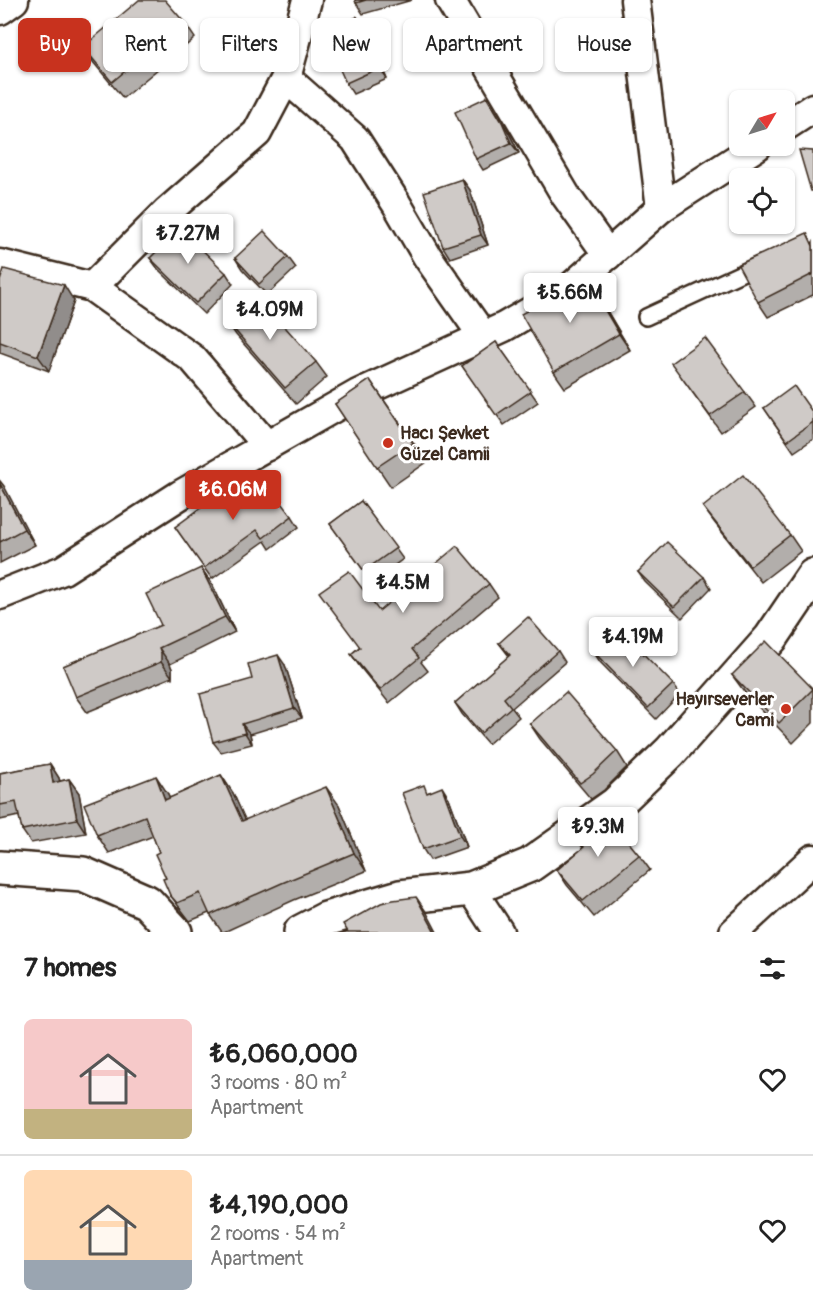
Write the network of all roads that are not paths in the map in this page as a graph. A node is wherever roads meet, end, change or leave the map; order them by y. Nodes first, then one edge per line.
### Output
1 (14, 0) edge
2 (307, 0) edge
3 (450, 0) edge
4 (635, 0) edge
5 (0, 10) edge
6 (286, 78) junction
7 (813, 108) edge
8 (795, 120) edge
9 (742, 156) edge
10 (661, 208) junction
11 (608, 255) junction
12 (774, 258) edge
13 (0, 264) edge
14 (93, 287) junction
15 (646, 317) dead end
16 (483, 336) junction
17 (267, 446) junction
18 (813, 576) edge
19 (0, 595) edge
20 (813, 860) edge
21 (0, 868) edge
22 (471, 889) junction
23 (175, 932) edge
24 (301, 932) edge
25 (499, 932) edge
26 (735, 932) edge

1 - 5 street
2 - 6 street
3 - 11 street
4 - 10 street
6 - 14 street
6 - 16 street
7 - 8 street
9 - 10 street
10 - 11 street
11 - 16 street
12 - 15 lane
13 - 14 street
14 - 17 street
16 - 17 street
17 - 19 street
18 - 22 street
20 - 26 street
21 - 23 street
22 - 24 street
22 - 25 street

